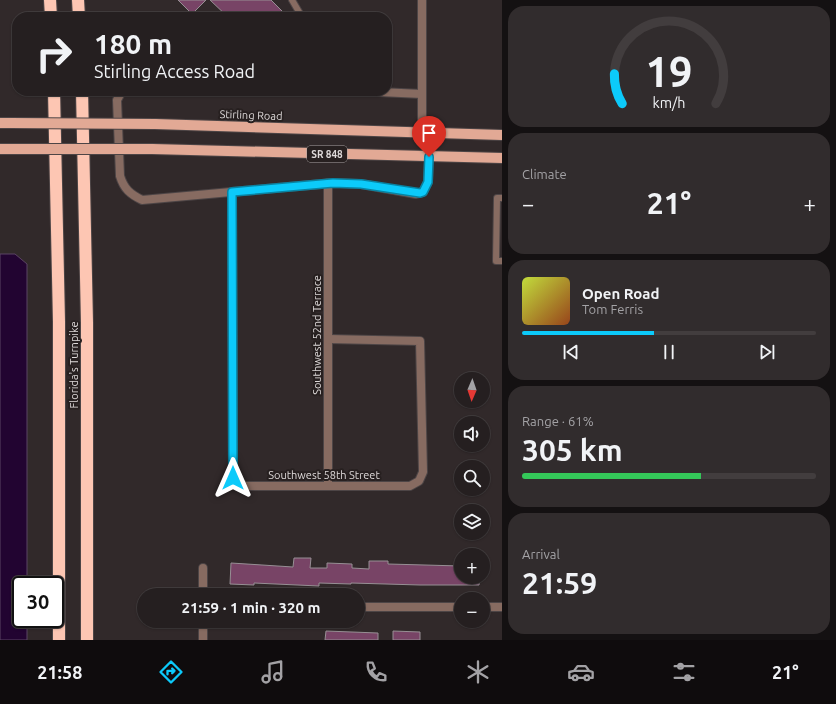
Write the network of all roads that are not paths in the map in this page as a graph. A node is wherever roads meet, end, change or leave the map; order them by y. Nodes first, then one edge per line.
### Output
1 (50, 0) edge
2 (78, 0) edge
3 (292, 0) edge
4 (422, 0) edge
5 (51, 12) edge
6 (78, 12) edge
7 (299, 12) edge
8 (392, 93) edge
9 (422, 94) junction
10 (54, 96) edge
11 (82, 96) edge
12 (119, 96) edge
13 (0, 123) edge
14 (422, 133) junction
15 (502, 135) edge
16 (0, 149) edge
17 (429, 157) junction
18 (502, 158) edge
19 (328, 183) junction
20 (232, 192) junction
21 (502, 198) edge
22 (502, 261) edge
23 (328, 339) junction
24 (328, 486) junction
25 (203, 568) dead end
26 (203, 588) edge
27 (365, 607) edge
28 (454, 607) edge
29 (490, 607) edge
30 (502, 607) edge
31 (203, 628) edge
32 (59, 640) edge
33 (87, 640) edge
34 (203, 640) edge

1 - 5 highway
2 - 6 highway
3 - 7 lane
4 - 9 street
8 - 9 street
9 - 14 street
10 - 32 highway, Florida's Turnpike
11 - 33 highway, Florida's Turnpike
12 - 20 street
13 - 14 main road, Stirling Road / SR 848, bridge
14 - 15 main road, Stirling Road / SR 848
16 - 17 main road, SR 848, bridge
17 - 18 main road, SR 848
17 - 19 street
19 - 20 street
19 - 23 street, Southwest 52nd Terrace
20 - 24 street, Southwest 58th Street
21 - 22 lane
23 - 24 street, Southwest 52nd Terrace
23 - 24 street, Southwest 58th Street
25 - 26 street
27 - 28 street
29 - 30 street
31 - 34 street

